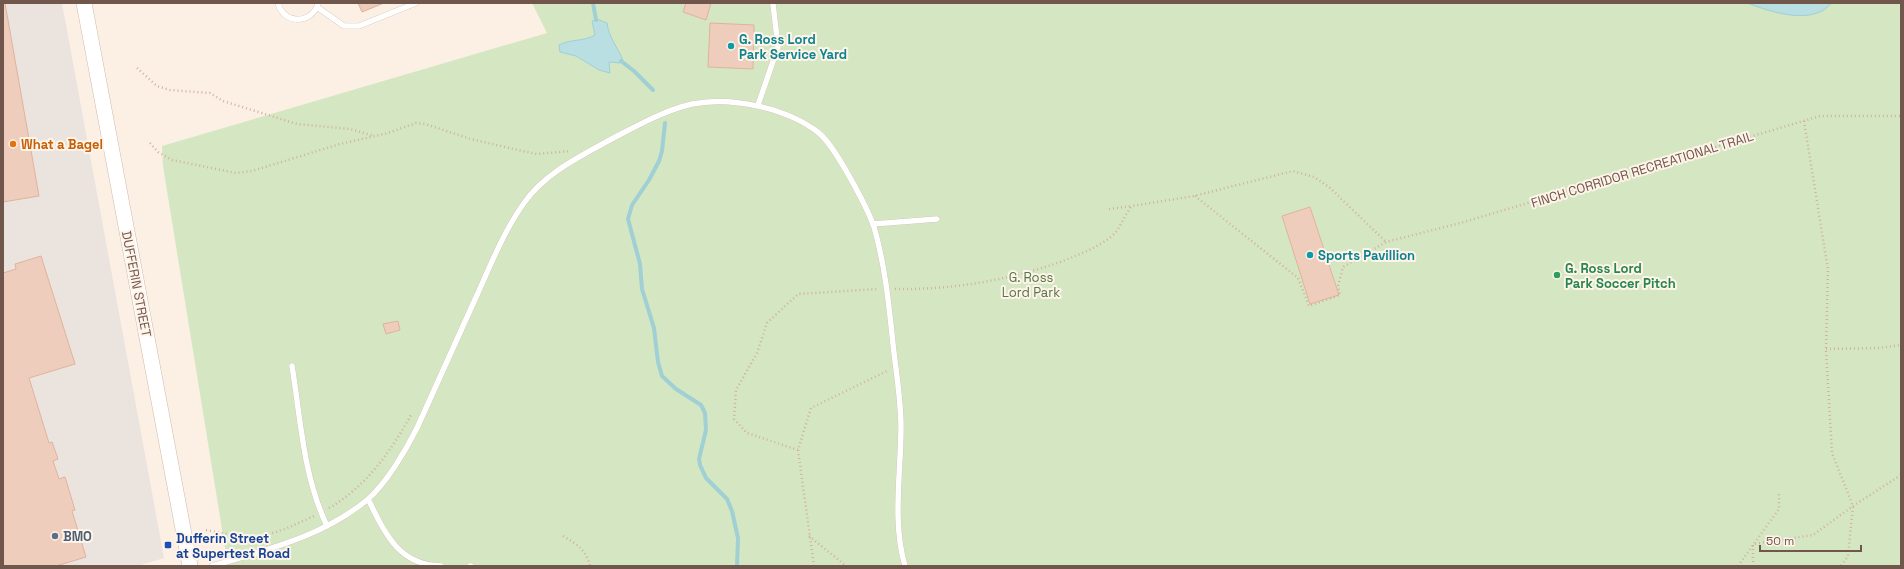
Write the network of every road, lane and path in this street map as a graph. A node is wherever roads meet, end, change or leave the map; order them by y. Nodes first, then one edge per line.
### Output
1 (84, 3) edge
2 (278, 3) edge
3 (416, 3) edge
4 (773, 4) edge
5 (318, 5) edge
6 (137, 68) dead end
7 (758, 105) junction
8 (1901, 116) edge
9 (1804, 120) junction
10 (374, 136) junction
11 (150, 144) dead end
12 (569, 155) dead end
13 (1194, 196) junction
14 (1132, 206) junction
15 (1109, 209) dead end
16 (937, 219) dead end
17 (873, 224) junction
18 (1386, 242) junction
19 (887, 289) junction
20 (1901, 345) edge
21 (1826, 349) junction
22 (292, 366) dead end
23 (896, 366) junction
24 (414, 410) dead end
25 (798, 450) junction
26 (1901, 475) edge
27 (1779, 493) dead end
28 (368, 499) junction
29 (1853, 506) junction
30 (321, 512) junction
31 (327, 526) junction
32 (206, 530) dead end
33 (563, 536) dead end
34 (808, 536) junction
35 (1753, 544) junction
36 (190, 566) edge
37 (212, 566) edge
38 (441, 566) edge
39 (590, 566) edge
40 (814, 566) edge
41 (846, 566) edge
42 (905, 566) edge
43 (1738, 566) edge
44 (1753, 566) edge
45 (1841, 566) edge

1 - 36 main road, DUFFERIN STREET
2 - 5 lane
3 - 5 lane
4 - 7 lane
6 - 10 path
7 - 17 lane
7 - 28 lane
8 - 9 path, FINCH CORRIDOR RECREATIONAL TRAIL
9 - 18 path, FINCH CORRIDOR RECREATIONAL TRAIL
9 - 21 path
10 - 11 path
10 - 12 path
13 - 14 path
13 - 18 path
13 - 18 path, FINCH CORRIDOR RECREATIONAL TRAIL
14 - 15 path
14 - 19 path
16 - 17 lane
17 - 19 lane
19 - 23 lane
19 - 25 path
20 - 21 path
21 - 29 path
22 - 30 lane
23 - 25 path
23 - 42 lane
24 - 30 path
25 - 34 path
26 - 29 path
27 - 35 path
28 - 31 lane
28 - 38 lane
29 - 35 path
29 - 45 path
30 - 31 lane
30 - 32 path
31 - 37 lane
33 - 39 path
34 - 40 path
34 - 41 path
35 - 43 path
35 - 44 path

